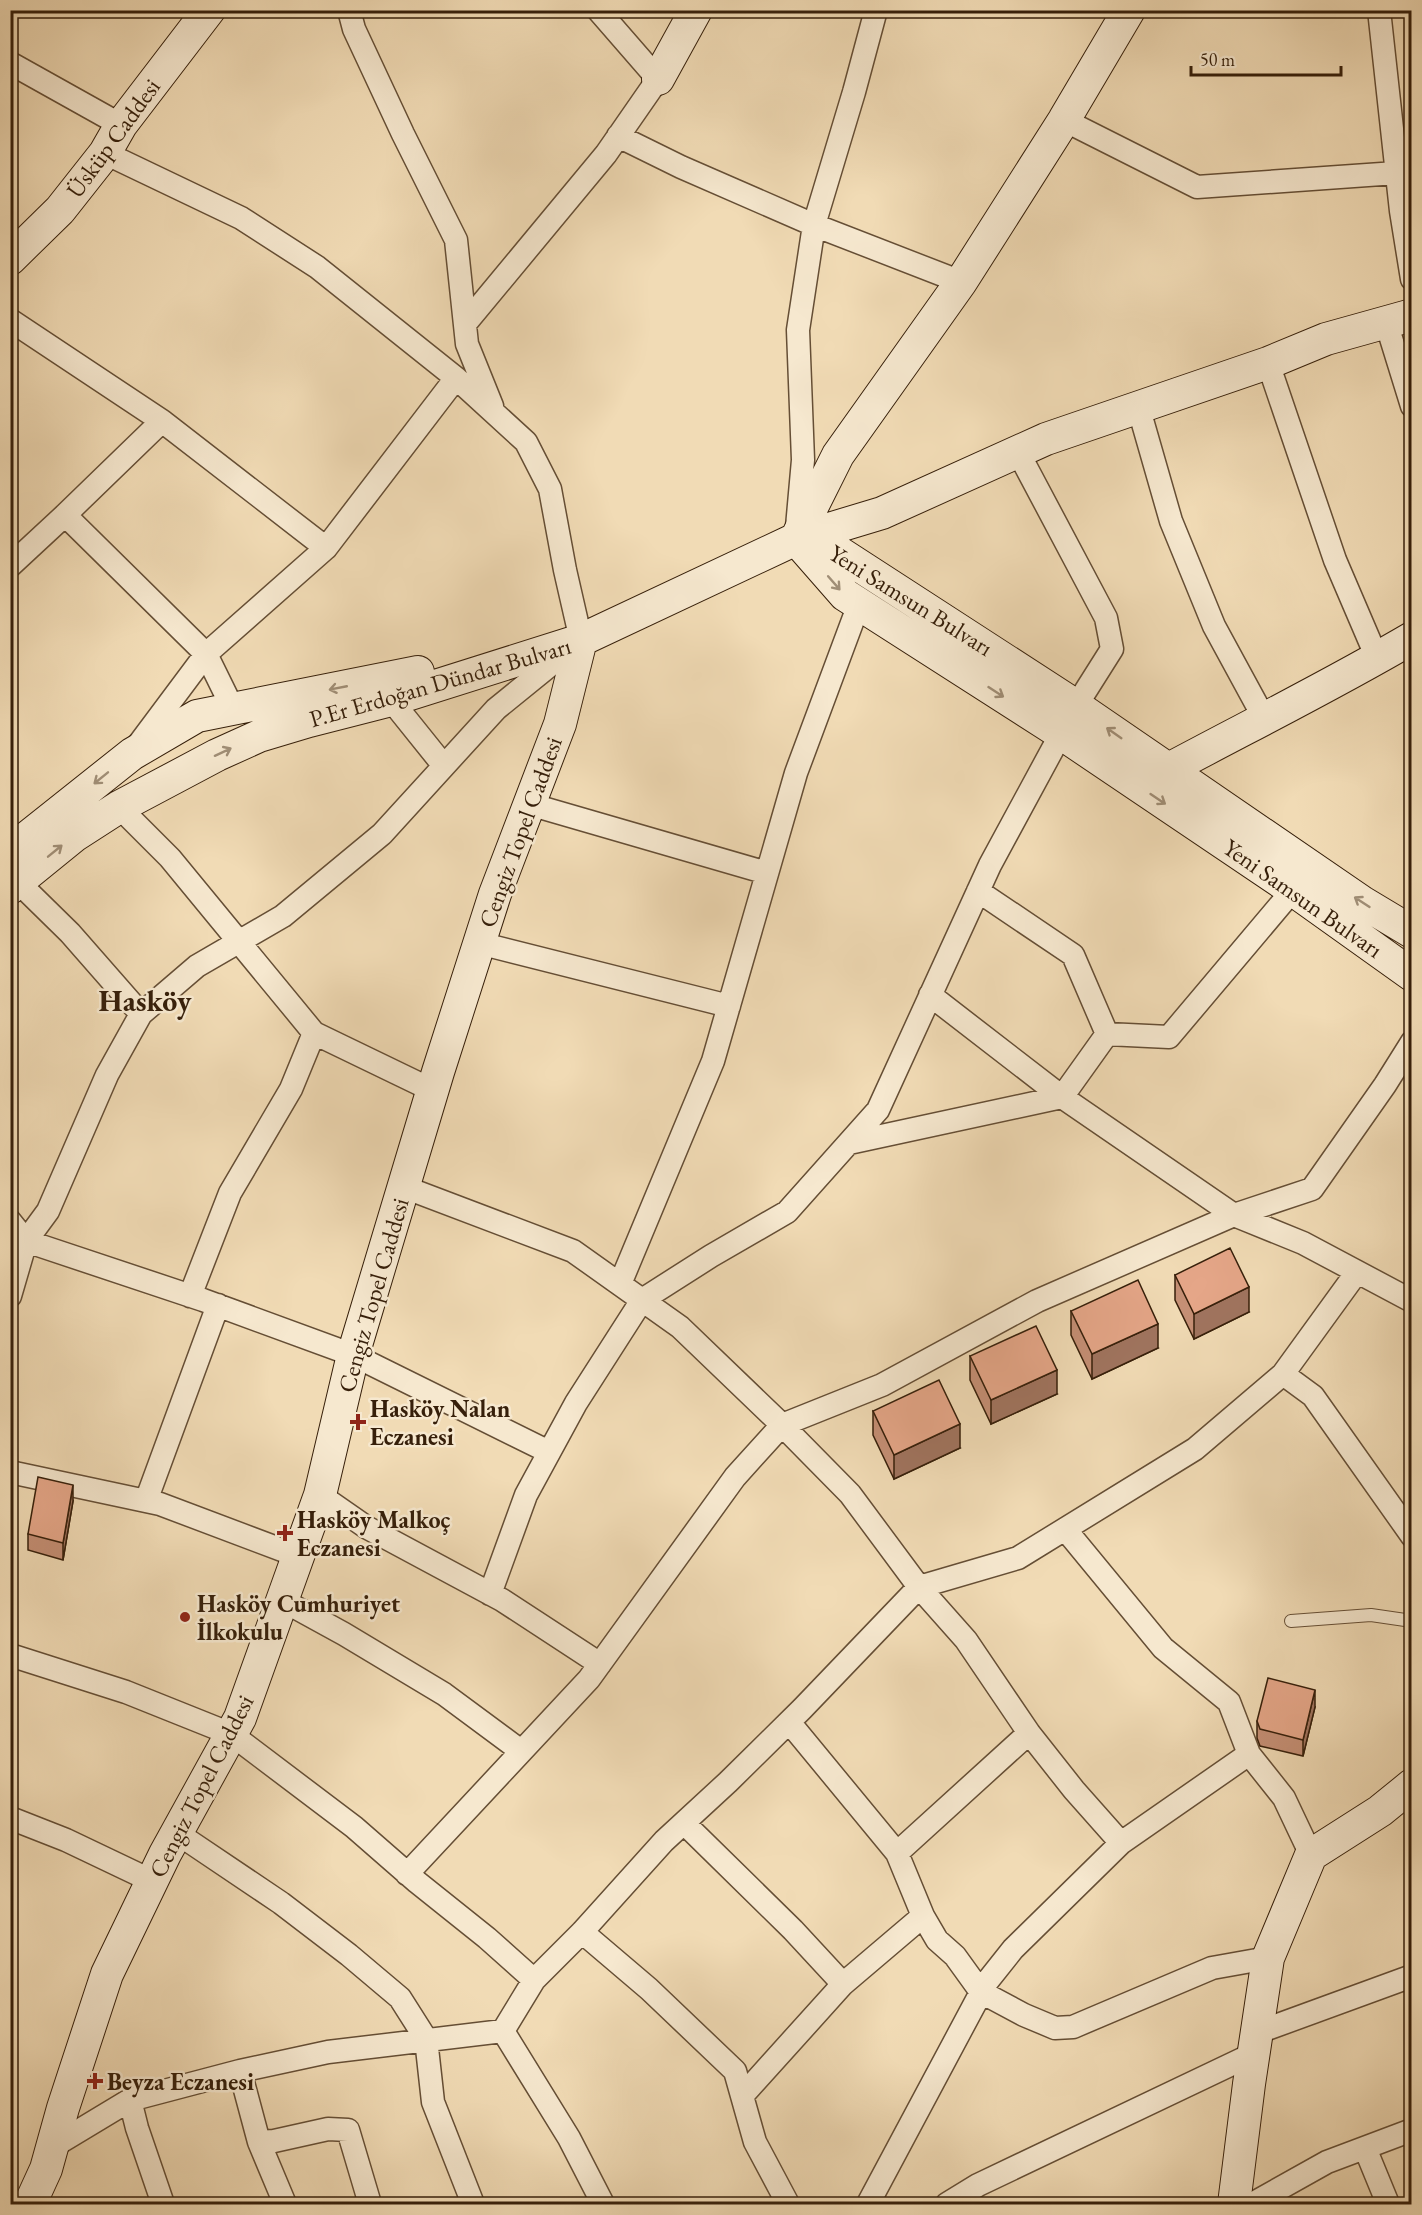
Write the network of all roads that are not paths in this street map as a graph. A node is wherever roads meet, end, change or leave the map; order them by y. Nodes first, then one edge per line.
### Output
1 (209, 10) edge
2 (349, 10) edge
3 (598, 10) edge
4 (696, 10) edge
5 (876, 10) edge
6 (1129, 10) edge
7 (1379, 10) edge
8 (10, 63) edge
9 (658, 79) junction
10 (1064, 120) junction
11 (121, 125) junction
12 (618, 136) junction
13 (105, 153) junction
14 (1396, 173) junction
15 (813, 225) junction
16 (10, 259) edge
17 (1412, 279) edge
18 (961, 282) junction
19 (1399, 319) edge
20 (10, 320) edge
21 (465, 324) junction
22 (1268, 363) junction
23 (456, 378) junction
24 (1138, 406) junction
25 (1412, 406) edge
26 (495, 413) junction
27 (162, 420) junction
28 (1018, 452) junction
29 (65, 515) junction
30 (796, 539) junction
31 (326, 548) junction
32 (10, 566) edge
33 (859, 604) junction
34 (1412, 638) edge
35 (581, 640) junction
36 (206, 654) junction
37 (1377, 658) junction
38 (391, 700) junction
39 (1076, 706) junction
40 (233, 709) junction
41 (1263, 718) junction
42 (1062, 734) junction
43 (132, 754) junction
44 (444, 766) junction
45 (1167, 770) junction
46 (529, 804) junction
47 (119, 807) junction
48 (10, 851) edge
49 (767, 873) junction
50 (14, 885) edge
51 (1293, 890) junction
52 (978, 891) junction
53 (1412, 932) edge
54 (239, 942) junction
55 (479, 943) junction
56 (1412, 975) edge
57 (930, 995) junction
58 (729, 1005) junction
59 (141, 1014) junction
60 (314, 1034) junction
61 (1107, 1034) junction
62 (1412, 1042) edge
63 (432, 1090) junction
64 (1062, 1097) junction
65 (849, 1143) junction
66 (404, 1187) junction
67 (1234, 1215) junction
68 (10, 1221) edge
69 (26, 1242) junction
70 (1357, 1272) junction
71 (620, 1284) junction
72 (10, 1296) edge
73 (190, 1296) junction
74 (642, 1300) junction
75 (1412, 1301) edge
76 (218, 1305) junction
77 (353, 1355) junction
78 (1283, 1374) junction
79 (782, 1425) junction
80 (549, 1452) junction
81 (10, 1472) edge
82 (320, 1495) junction
83 (146, 1501) junction
84 (1065, 1529) junction
85 (1412, 1536) edge
86 (298, 1556) junction
87 (919, 1587) junction
88 (490, 1594) junction
89 (282, 1600) junction
90 (1291, 1621) dead end
91 (1412, 1621) edge
92 (10, 1655) edge
93 (600, 1664) junction
94 (789, 1722) junction
95 (1029, 1732) junction
96 (231, 1734) junction
97 (520, 1751) junction
98 (1249, 1754) junction
99 (1412, 1785) edge
100 (10, 1818) edge
101 (684, 1823) junction
102 (177, 1833) junction
103 (1121, 1843) junction
104 (897, 1853) junction
105 (1311, 1855) junction
106 (406, 1874) junction
107 (152, 1881) junction
108 (923, 1916) junction
109 (582, 1932) junction
110 (1268, 1958) junction
111 (1412, 1976) edge
112 (534, 1980) junction
113 (843, 1984) junction
114 (981, 1992) junction
115 (503, 2031) junction
116 (426, 2039) junction
117 (1254, 2044) junction
118 (240, 2071) junction
119 (742, 2095) junction
120 (130, 2100) junction
121 (1412, 2130) edge
122 (259, 2142) junction
123 (52, 2147) junction
124 (1365, 2148) junction
125 (1234, 2204) edge
126 (30, 2205) edge
127 (163, 2205) edge
128 (285, 2205) edge
129 (370, 2205) edge
130 (473, 2205) edge
131 (603, 2205) edge
132 (788, 2205) edge
133 (868, 2205) edge
134 (947, 2205) edge
135 (1252, 2205) edge
136 (1388, 2205) edge

1 - 11 main road, Üsküp Caddesi
2 - 21 street
3 - 9 street
4 - 9 main road
5 - 15 street
6 - 10 main road
7 - 14 street
8 - 11 street
9 - 12 street
10 - 14 street
10 - 18 main road
11 - 13 main road, Üsküp Caddesi
12 - 15 street
12 - 21 street
13 - 16 main road, Üsküp Caddesi
13 - 23 street
14 - 17 street
15 - 18 street
15 - 30 street
18 - 30 main road
19 - 22 main road
19 - 25 street
20 - 27 street
21 - 26 street
22 - 24 main road
22 - 37 street
23 - 26 street
23 - 31 street
24 - 28 main road
24 - 41 street
26 - 35 street
27 - 29 street
27 - 31 street
28 - 30 main road
28 - 39 street
29 - 32 street
29 - 36 street
30 -> 33 main road, Yeni Samsun Bulvarı
30 - 35 main road
30 - 39 main road, Yeni Samsun Bulvarı
31 - 36 street
33 -> 42 main road, Yeni Samsun Bulvarı
33 - 49 street
34 - 37 main road
35 - 38 main road, P.Er Erdoğan Dündar Bulvarı
35 -> 40 main road, P.Er Erdoğan Dündar Bulvarı
35 - 44 street
35 - 46 main road, Cengiz Topel Caddesi
36 - 40 street
36 - 43 street
37 - 41 main road
38 - 44 street
47 -> 38 main road, P.Er Erdoğan Dündar Bulvarı
39 - 42 street
45 -> 39 main road, Yeni Samsun Bulvarı
40 - 43 main road, P.Er Erdoğan Dündar Bulvarı
41 - 45 main road
42 -> 51 main road, Yeni Samsun Bulvarı
42 - 52 street
43 -> 48 main road, P.Er Erdoğan Dündar Bulvarı
44 - 54 street
53 -> 45 main road, Yeni Samsun Bulvarı
46 - 49 street
46 - 55 main road, Cengiz Topel Caddesi
50 -> 47 main road, P.Er Erdoğan Dündar Bulvarı
47 - 54 street
49 - 58 street
50 - 59 street
51 - 56 main road, Yeni Samsun Bulvarı
51 - 61 street
52 - 57 street
52 - 61 street
54 - 59 street
54 - 60 street
55 - 58 street
55 - 63 main road, Cengiz Topel Caddesi
57 - 64 street
57 - 65 street
58 - 71 street
59 - 69 street
60 - 63 street
60 - 73 street
61 - 64 street
62 - 67 street
63 - 66 main road, Cengiz Topel Caddesi
64 - 65 street
64 - 67 street
65 - 74 street
66 - 71 street
66 - 77 main road, Cengiz Topel Caddesi
67 - 70 street
67 - 79 street
68 - 69 street
69 - 72 street
69 - 73 street
70 - 75 street
70 - 78 street
71 - 74 street
73 - 76 street
74 - 79 street
74 - 80 street
76 - 77 street
76 - 83 street
77 - 80 street
77 - 82 main road, Cengiz Topel Caddesi
78 - 84 street
78 - 85 street
79 - 87 street
79 - 93 street
80 - 88 street
81 - 83 street
82 - 86 main road, Cengiz Topel Caddesi
82 - 88 street
83 - 86 street
84 - 87 street
84 - 98 street
86 - 89 main road, Cengiz Topel Caddesi
87 - 94 street
87 - 95 street
88 - 93 street
89 - 96 main road, Cengiz Topel Caddesi
89 - 97 street
90 - 91 lane
92 - 96 street
93 - 97 street
94 - 101 street
94 - 104 street
95 - 103 street
95 - 104 street
96 - 102 main road, Cengiz Topel Caddesi
96 - 106 street
97 - 106 street
98 - 103 street
98 - 105 street
99 - 105 main road
100 - 107 street
101 - 109 street
101 - 113 street
102 - 107 main road, Cengiz Topel Caddesi
102 - 116 street
103 - 114 street
104 - 108 street
105 - 110 main road
106 - 112 street
107 - 123 main road, Cengiz Topel Caddesi
108 - 113 street
108 - 114 street
109 - 112 street
109 - 119 street
110 - 114 street
110 - 117 main road
111 - 117 street
112 - 115 street
113 - 119 street
114 - 133 street
115 - 116 street
115 - 131 street
116 - 118 street
116 - 130 street
117 - 125 main road
117 - 134 street
118 - 120 street
118 - 122 street
119 - 132 street
120 - 123 street
120 - 127 street
121 - 124 street
122 - 128 street
122 - 129 street
123 - 126 main road, Cengiz Topel Caddesi
124 - 135 street
124 - 136 street

